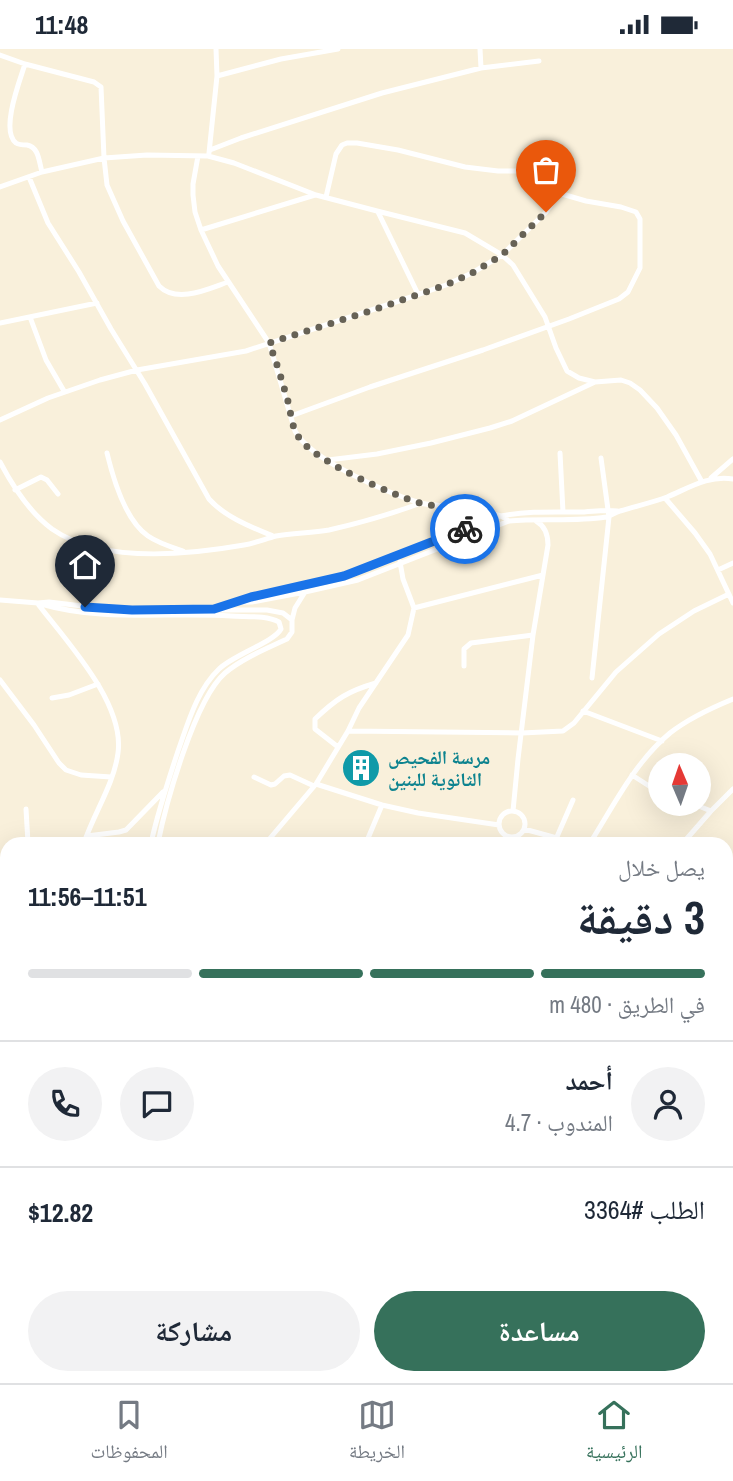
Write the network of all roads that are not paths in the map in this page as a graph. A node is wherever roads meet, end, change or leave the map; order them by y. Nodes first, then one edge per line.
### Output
1 (216, 49) edge
2 (338, 49) edge
3 (480, 49) edge
4 (0, 55) edge
5 (539, 61) dead end
6 (25, 64) junction
7 (481, 68) junction
8 (217, 76) junction
9 (3, 122) edge
10 (209, 153) junction
11 (198, 156) junction
12 (104, 158) junction
13 (42, 172) junction
14 (29, 177) junction
15 (0, 187) edge
16 (555, 192) junction
17 (316, 195) junction
18 (326, 197) junction
19 (377, 211) junction
20 (201, 230) junction
21 (502, 255) junction
22 (228, 282) junction
23 (418, 294) junction
24 (97, 303) junction
25 (30, 317) junction
26 (0, 323) edge
27 (549, 327) junction
28 (269, 343) junction
29 (137, 370) junction
30 (594, 381) junction
31 (64, 391) junction
32 (291, 416) junction
33 (0, 420) edge
34 (107, 453) dead end
35 (560, 453) dead end
36 (601, 459) dead end
37 (733, 459) edge
38 (327, 460) junction
39 (0, 462) edge
40 (711, 478) junction
41 (9, 479) junction
42 (733, 479) edge
43 (702, 482) junction
44 (0, 484) edge
45 (15, 490) junction
46 (58, 494) dead end
47 (664, 498) junction
48 (421, 503) junction
49 (563, 512) junction
50 (609, 513) junction
51 (501, 516) junction
52 (472, 517) junction
53 (532, 519) junction
54 (509, 521) junction
55 (275, 537) junction
56 (186, 552) junction
57 (398, 555) junction
58 (401, 563) junction
59 (733, 563) edge
60 (718, 570) junction
61 (543, 575) junction
62 (305, 592) junction
63 (729, 594) junction
64 (0, 600) edge
65 (238, 601) junction
66 (38, 603) junction
67 (733, 603) edge
68 (414, 608) junction
69 (213, 612) junction
70 (292, 620) junction
71 (533, 635) junction
72 (464, 666) dead end
73 (592, 678) dead end
74 (0, 680) edge
75 (376, 683) junction
76 (98, 684) junction
77 (52, 698) dead end
78 (733, 699) edge
79 (583, 711) junction
80 (348, 731) junction
81 (522, 733) junction
82 (662, 741) junction
83 (338, 747) junction
84 (174, 773) junction
85 (632, 775) junction
86 (111, 777) junction
87 (254, 777) dead end
88 (315, 785) junction
89 (648, 785) edge
90 (733, 789) edge
91 (165, 790) junction
92 (573, 800) dead end
93 (382, 806) junction
94 (26, 809) dead end
95 (711, 810) edge
96 (513, 811) junction
97 (706, 816) edge
98 (499, 825) junction
99 (524, 829) junction
100 (87, 836) joint
101 (28, 837) edge
102 (153, 837) edge
103 (159, 837) edge
104 (271, 837) edge
105 (369, 837) edge
106 (506, 837) edge
107 (514, 837) edge
108 (550, 837) edge
109 (557, 837) edge
110 (594, 837) edge
111 (688, 837) edge

1 - 8 street
2 - 8 street
3 - 7 street
4 - 6 street
5 - 7 street
6 - 9 street
6 - 12 street
7 - 10 street
8 - 10 street
9 - 13 street
10 - 11 street
10 - 17 street
11 - 12 street
11 - 20 street
12 - 13 street
12 - 22 street
13 - 14 street
14 - 15 street
14 - 24 street
16 - 18 street
16 - 21 street
16 - 27 street
17 - 18 street
17 - 20 street
18 - 19 street
19 - 21 street
19 - 23 street
20 - 22 street
21 - 23 street
21 - 27 street
22 - 28 street
23 - 28 street
24 - 25 street
24 - 29 street
25 - 26 street
25 - 31 street
27 - 30 street
27 - 32 street
28 - 29 street
28 - 32 street
29 - 31 street
29 - 55 street
30 - 38 street
30 - 43 street
31 - 33 street
32 - 38 street
34 - 56 street
35 - 49 street
36 - 50 street
37 - 40 street
38 - 48 street
39 - 41 street
40 - 42 street
40 - 43 street
41 - 44 street
41 - 45 street
43 - 47 street
45 - 46 street
45 - 56 street
47 - 50 street
47 - 60 street
48 - 52 street
48 - 55 street
49 - 50 street
49 - 51 street
50 - 53 street
50 - 73 street
51 - 52 street
51 - 52 street
51 - 54 street
52 - 57 street
53 - 54 street
53 - 61 street
54 - 58 street
55 - 56 street
57 - 58 street
57 - 65 street
58 - 62 street
58 - 68 street
59 - 60 street
60 - 63 street
61 - 68 street
61 - 71 street
62 - 65 street
62 - 70 street
63 - 67 street
63 - 79 street
64 - 66 street
65 - 69 street
66 - 69 street
66 - 76 street
68 - 75 street
69 - 70 street
69 - 84 street
70 - 84 street
71 - 72 street
71 - 81 street
74 - 86 street
75 - 80 street
75 - 83 street
76 - 77 street
76 - 86 street
78 - 82 street
79 - 81 street
79 - 82 street
80 - 81 street
80 - 83 street
81 - 96 street
82 - 85 street
83 - 88 street
84 - 91 street
84 - 103 street
85 - 89 street
85 - 110 street
86 - 100 street
87 - 88 street
88 - 93 street
88 - 104 street
90 - 95 street
91 - 100 street
91 - 102 street
92 - 109 street
93 - 98 street
93 - 105 street
94 - 101 street
96 - 98 street
96 - 99 street
97 - 111 street
98 - 106 street
99 - 107 street
99 - 108 street

